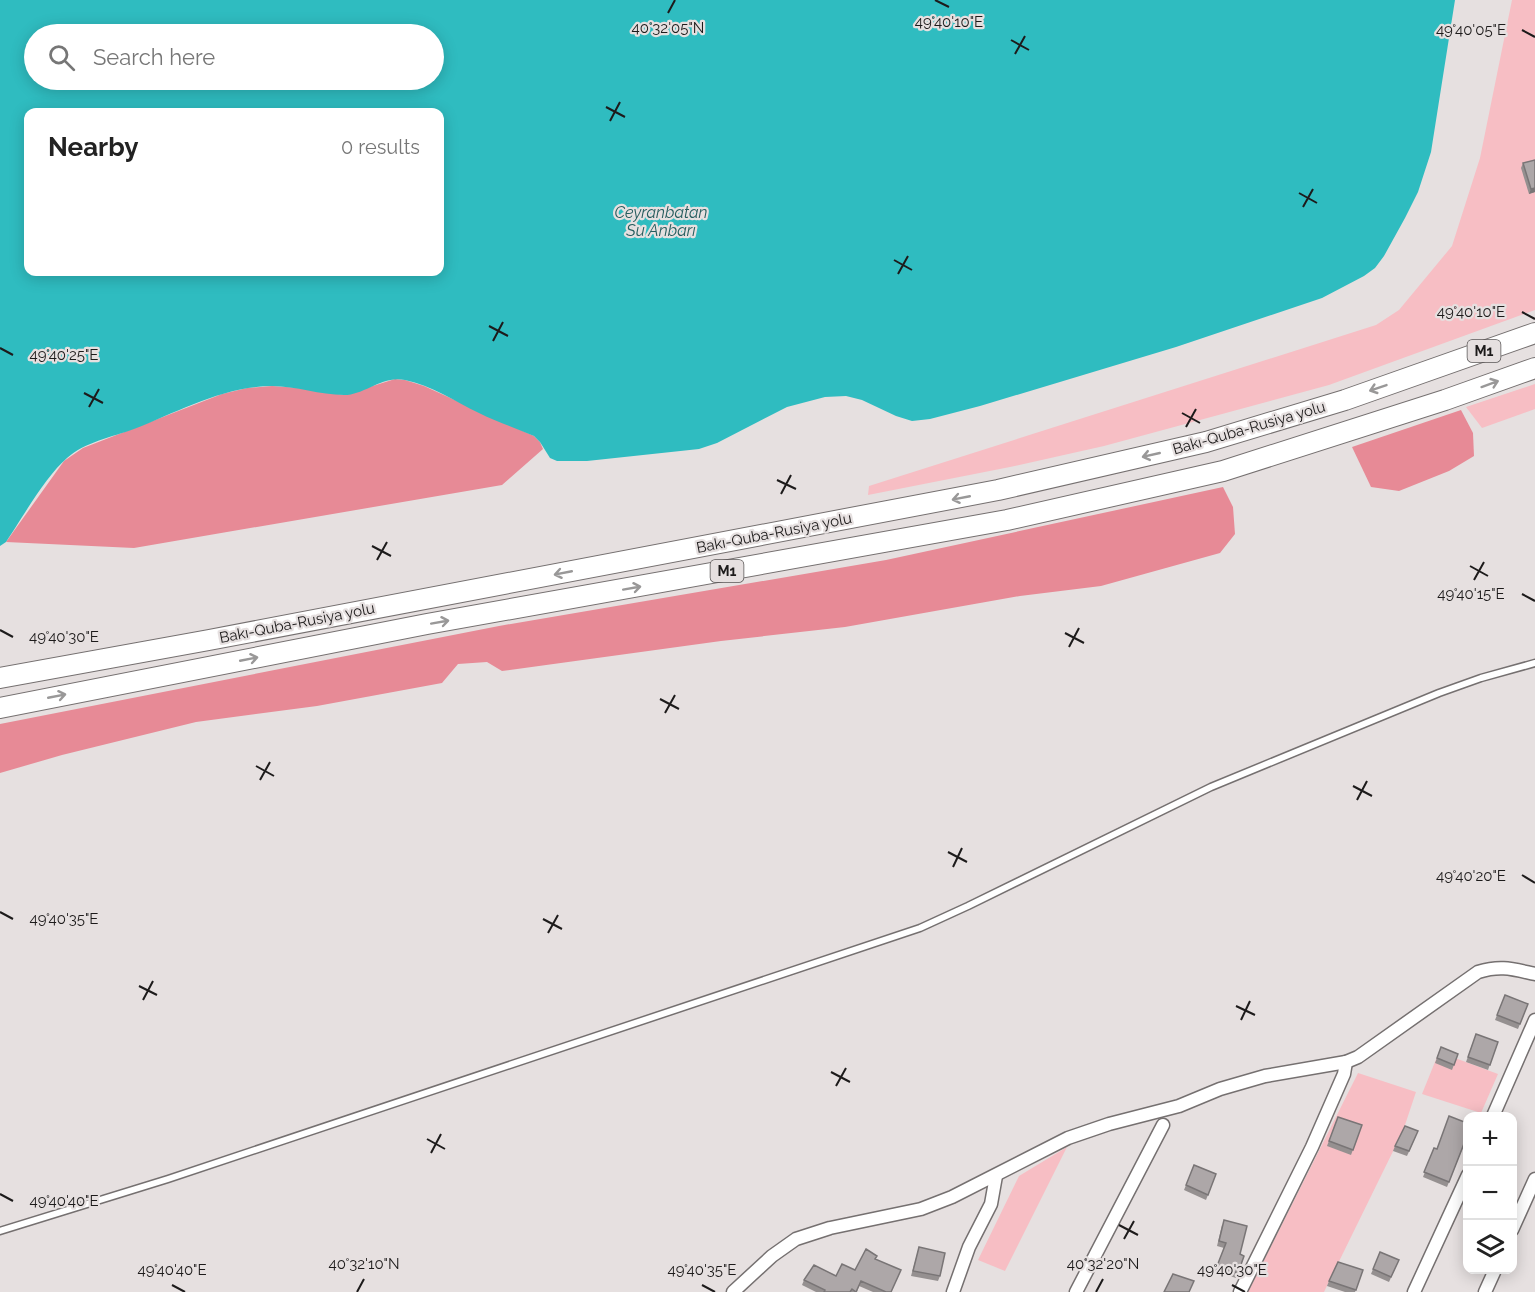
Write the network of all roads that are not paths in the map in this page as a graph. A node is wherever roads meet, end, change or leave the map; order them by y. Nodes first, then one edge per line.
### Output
1 (1535, 333) edge
2 (1535, 368) edge
3 (1535, 663) edge
4 (0, 678) edge
5 (0, 708) edge
6 (1535, 974) edge
7 (1535, 1020) edge
8 (1346, 1062) junction
9 (1495, 1112) edge
10 (1163, 1125) dead end
11 (996, 1176) junction
12 (1535, 1179) edge
13 (1463, 1184) edge
14 (1517, 1220) edge
15 (0, 1231) edge
16 (1493, 1274) edge
17 (733, 1292) edge
18 (953, 1292) edge
19 (1076, 1292) edge
20 (1240, 1292) edge
21 (1414, 1292) edge
22 (1485, 1292) edge

1 -> 4 highway, Bakı-Quba-Rusiya yolu / M1
5 -> 2 highway, Bakı-Quba-Rusiya yolu / M1
3 - 15 lane
6 - 8 street
7 - 9 street
8 - 11 street
8 - 20 street
10 - 19 street
11 - 17 street
11 - 18 street
12 - 14 street
13 - 21 street
16 - 22 street

